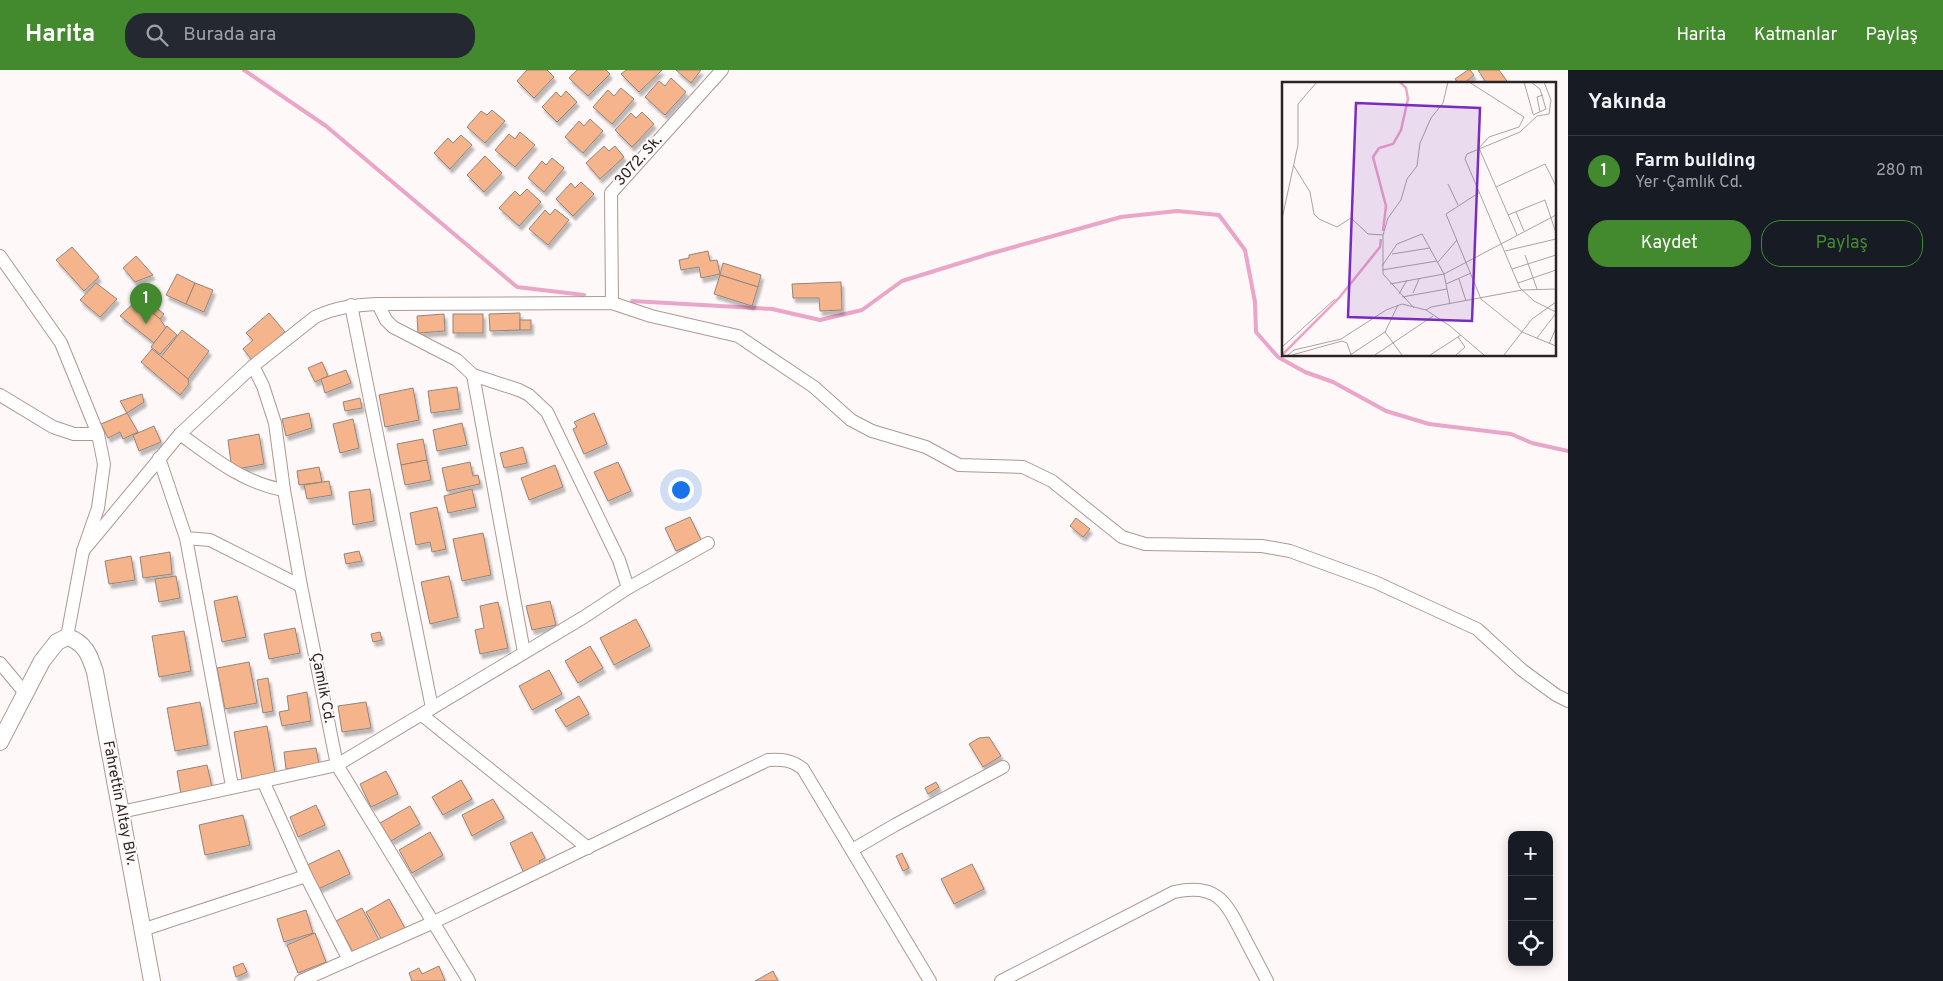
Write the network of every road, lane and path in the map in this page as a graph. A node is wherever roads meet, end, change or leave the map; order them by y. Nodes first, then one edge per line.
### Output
1 (722, 70) edge
2 (0, 256) edge
3 (612, 302) junction
4 (378, 304) junction
5 (351, 306) junction
6 (253, 366) junction
7 (473, 375) junction
8 (0, 394) edge
9 (98, 434) junction
10 (180, 434) junction
11 (159, 458) junction
12 (284, 490) junction
13 (186, 538) junction
14 (708, 543) dead end
15 (83, 551) junction
16 (301, 586) junction
17 (628, 588) junction
18 (67, 637) junction
19 (524, 652) junction
20 (0, 663) edge
21 (25, 693) junction
22 (1568, 701) edge
23 (427, 712) junction
24 (0, 742) edge
25 (337, 765) junction
26 (1003, 767) dead end
27 (263, 781) junction
28 (232, 786) junction
29 (120, 812) junction
30 (588, 848) junction
31 (852, 850) junction
32 (306, 876) junction
33 (434, 922) junction
34 (142, 930) junction
35 (349, 960) junction
36 (152, 981) edge
37 (301, 981) edge
38 (468, 981) edge
39 (930, 981) edge
40 (1001, 981) edge
41 (1267, 981) edge

1 - 3 street, 3072. Sk.
2 - 9 street
3 - 4 street
3 - 22 street
4 - 5 street
4 - 7 street
5 - 6 street
5 - 23 street
6 - 10 street
6 - 12 street, Çamlık Cd.
7 - 17 street
7 - 19 street
8 - 9 street
9 - 15 street
10 - 11 street
10 - 12 street
11 - 13 street
11 - 15 street
12 - 16 street, Çamlık Cd.
13 - 16 street
13 - 28 street
14 - 17 street
15 - 18 street
16 - 25 street, Çamlık Cd.
17 - 19 street
18 - 21 street
18 - 29 street, Fahrettin Altay Blv.
19 - 23 street
20 - 21 street
21 - 24 street
23 - 25 street
23 - 30 street
25 - 27 street
25 - 33 street, Çamlık Cd.
26 - 31 street
27 - 28 street
27 - 32 street
28 - 29 street
29 - 34 street, Fahrettin Altay Blv.
30 - 31 street
30 - 33 street
31 - 39 street
32 - 34 street
32 - 35 street
33 - 35 street
33 - 38 street, Çamlık Cd.
34 - 36 street, Fahrettin Altay Blv.
35 - 37 street
40 - 41 street

